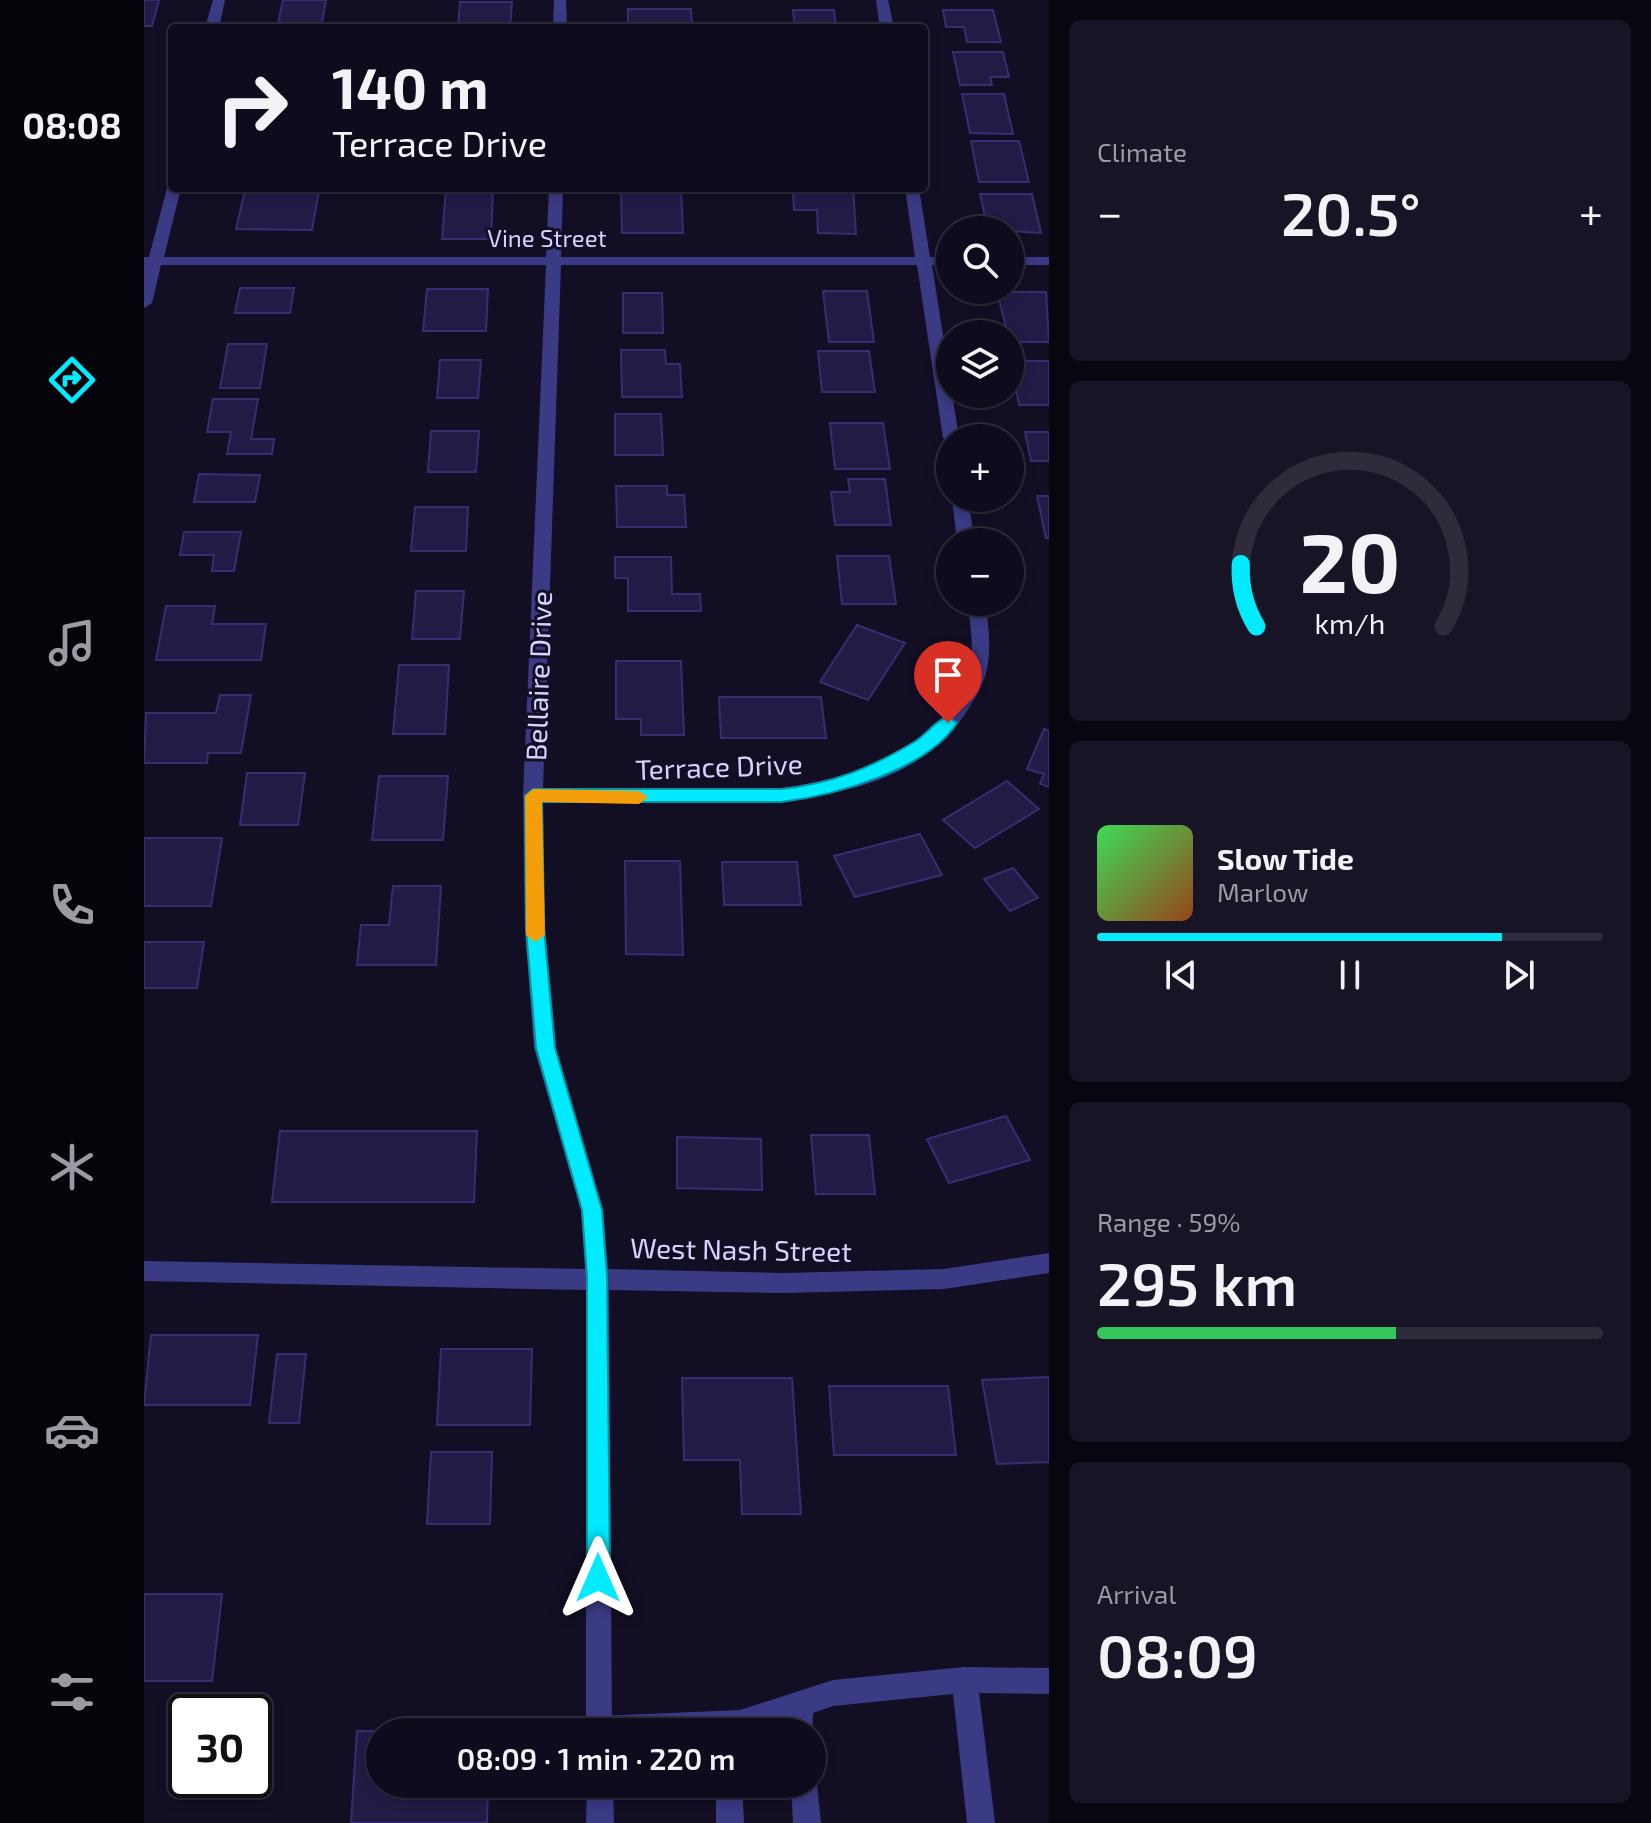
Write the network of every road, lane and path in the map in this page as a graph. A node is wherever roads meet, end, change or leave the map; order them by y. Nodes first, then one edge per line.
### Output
1 (219, 0) edge
2 (560, 0) edge
3 (882, 0) edge
4 (213, 24) edge
5 (560, 24) edge
6 (886, 24) edge
7 (173, 192) edge
8 (556, 192) edge
9 (913, 192) edge
10 (150, 261) edge
11 (554, 261) junction
12 (924, 261) junction
13 (936, 261) edge
14 (1024, 261) edge
15 (1049, 261) edge
16 (144, 303) edge
17 (949, 424) edge
18 (978, 616) edge
19 (533, 796) junction
20 (1049, 1263) edge
21 (144, 1271) edge
22 (597, 1277) junction
23 (964, 1680) junction
24 (1049, 1681) edge
25 (799, 1704) junction
26 (599, 1718) edge
27 (756, 1718) edge
28 (800, 1718) edge
29 (600, 1798) edge
30 (729, 1798) edge
31 (805, 1798) edge
32 (600, 1823) edge
33 (730, 1823) edge
34 (807, 1823) edge
35 (981, 1823) edge

1 - 4 street
2 - 5 street
3 - 6 street
7 - 10 street
8 - 11 street, Bellaire Drive
9 - 12 street
10 - 11 street, Vine Street
10 - 16 street
11 - 12 street, Vine Street
11 - 19 street, Bellaire Drive
12 - 13 street, Vine Street
12 - 17 street
14 - 15 street
18 - 19 street, Terrace Drive
19 - 22 street, Bellaire Drive
20 - 22 street, West Nash Street
21 - 22 street, West Nash Street
22 - 26 street, Bellaire Drive
23 - 24 street
23 - 25 street
23 - 35 street
25 - 27 street
25 - 28 street
29 - 32 street
30 - 33 street
31 - 34 street

